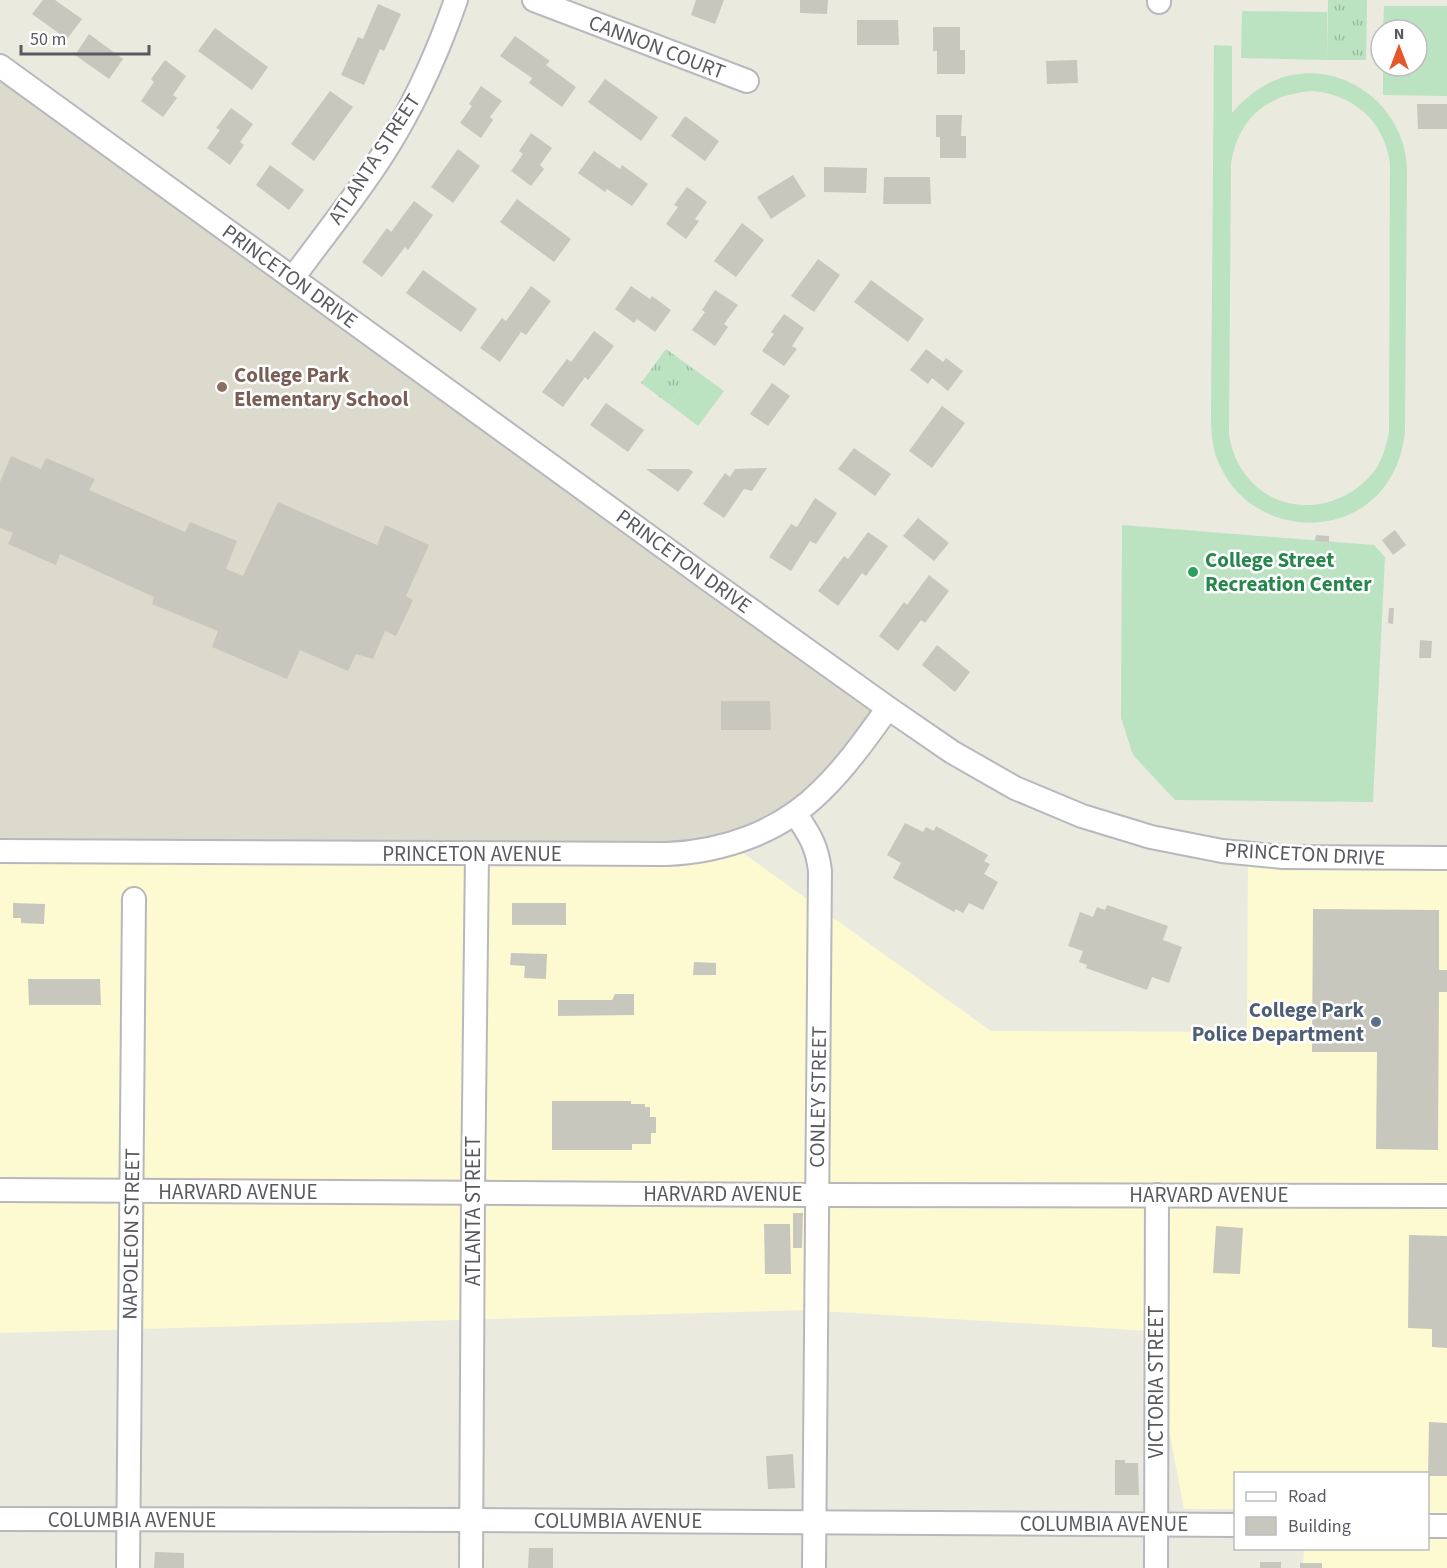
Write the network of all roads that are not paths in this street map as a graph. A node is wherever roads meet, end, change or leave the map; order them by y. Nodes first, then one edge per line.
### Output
1 (456, 0) edge
2 (534, 0) edge
3 (0, 66) edge
4 (747, 81) dead end
5 (293, 278) junction
6 (888, 708) junction
7 (795, 813) junction
8 (0, 851) edge
9 (477, 854) junction
10 (1447, 858) edge
11 (134, 899) dead end
12 (0, 1190) edge
13 (131, 1191) junction
14 (473, 1193) junction
15 (817, 1195) junction
16 (1157, 1195) junction
17 (1447, 1196) edge
18 (0, 1520) edge
19 (128, 1520) junction
20 (471, 1520) junction
21 (814, 1523) junction
22 (1156, 1524) junction
23 (1234, 1525) edge
24 (1429, 1526) edge
25 (1447, 1526) edge
26 (128, 1568) edge
27 (471, 1568) edge
28 (814, 1568) edge
29 (1156, 1568) edge

1 - 5 street, ATLANTA STREET
2 - 4 street, CANNON COURT
3 - 5 street, PRINCETON DRIVE
5 - 6 street, PRINCETON DRIVE
6 - 7 street, PRINCETON AVENUE
6 - 10 street, PRINCETON DRIVE
7 - 9 street, PRINCETON AVENUE
7 - 15 street, CONLEY STREET
8 - 9 street, PRINCETON AVENUE
9 - 14 street, ATLANTA STREET
11 - 13 street, NAPOLEON STREET
12 - 13 street, HARVARD AVENUE
13 - 14 street, HARVARD AVENUE
13 - 19 street, NAPOLEON STREET
14 - 15 street, HARVARD AVENUE
14 - 20 street, ATLANTA STREET
15 - 16 street, HARVARD AVENUE
15 - 21 street, CONLEY STREET
16 - 17 street, HARVARD AVENUE
16 - 22 street, VICTORIA STREET
18 - 19 street, COLUMBIA AVENUE
19 - 20 street, COLUMBIA AVENUE
19 - 26 street, NAPOLEON STREET
20 - 21 street, COLUMBIA AVENUE
20 - 27 street, ATLANTA STREET
21 - 22 street, COLUMBIA AVENUE
21 - 28 street, CONLEY STREET
22 - 23 street, COLUMBIA AVENUE
22 - 29 street, VICTORIA STREET
24 - 25 street

